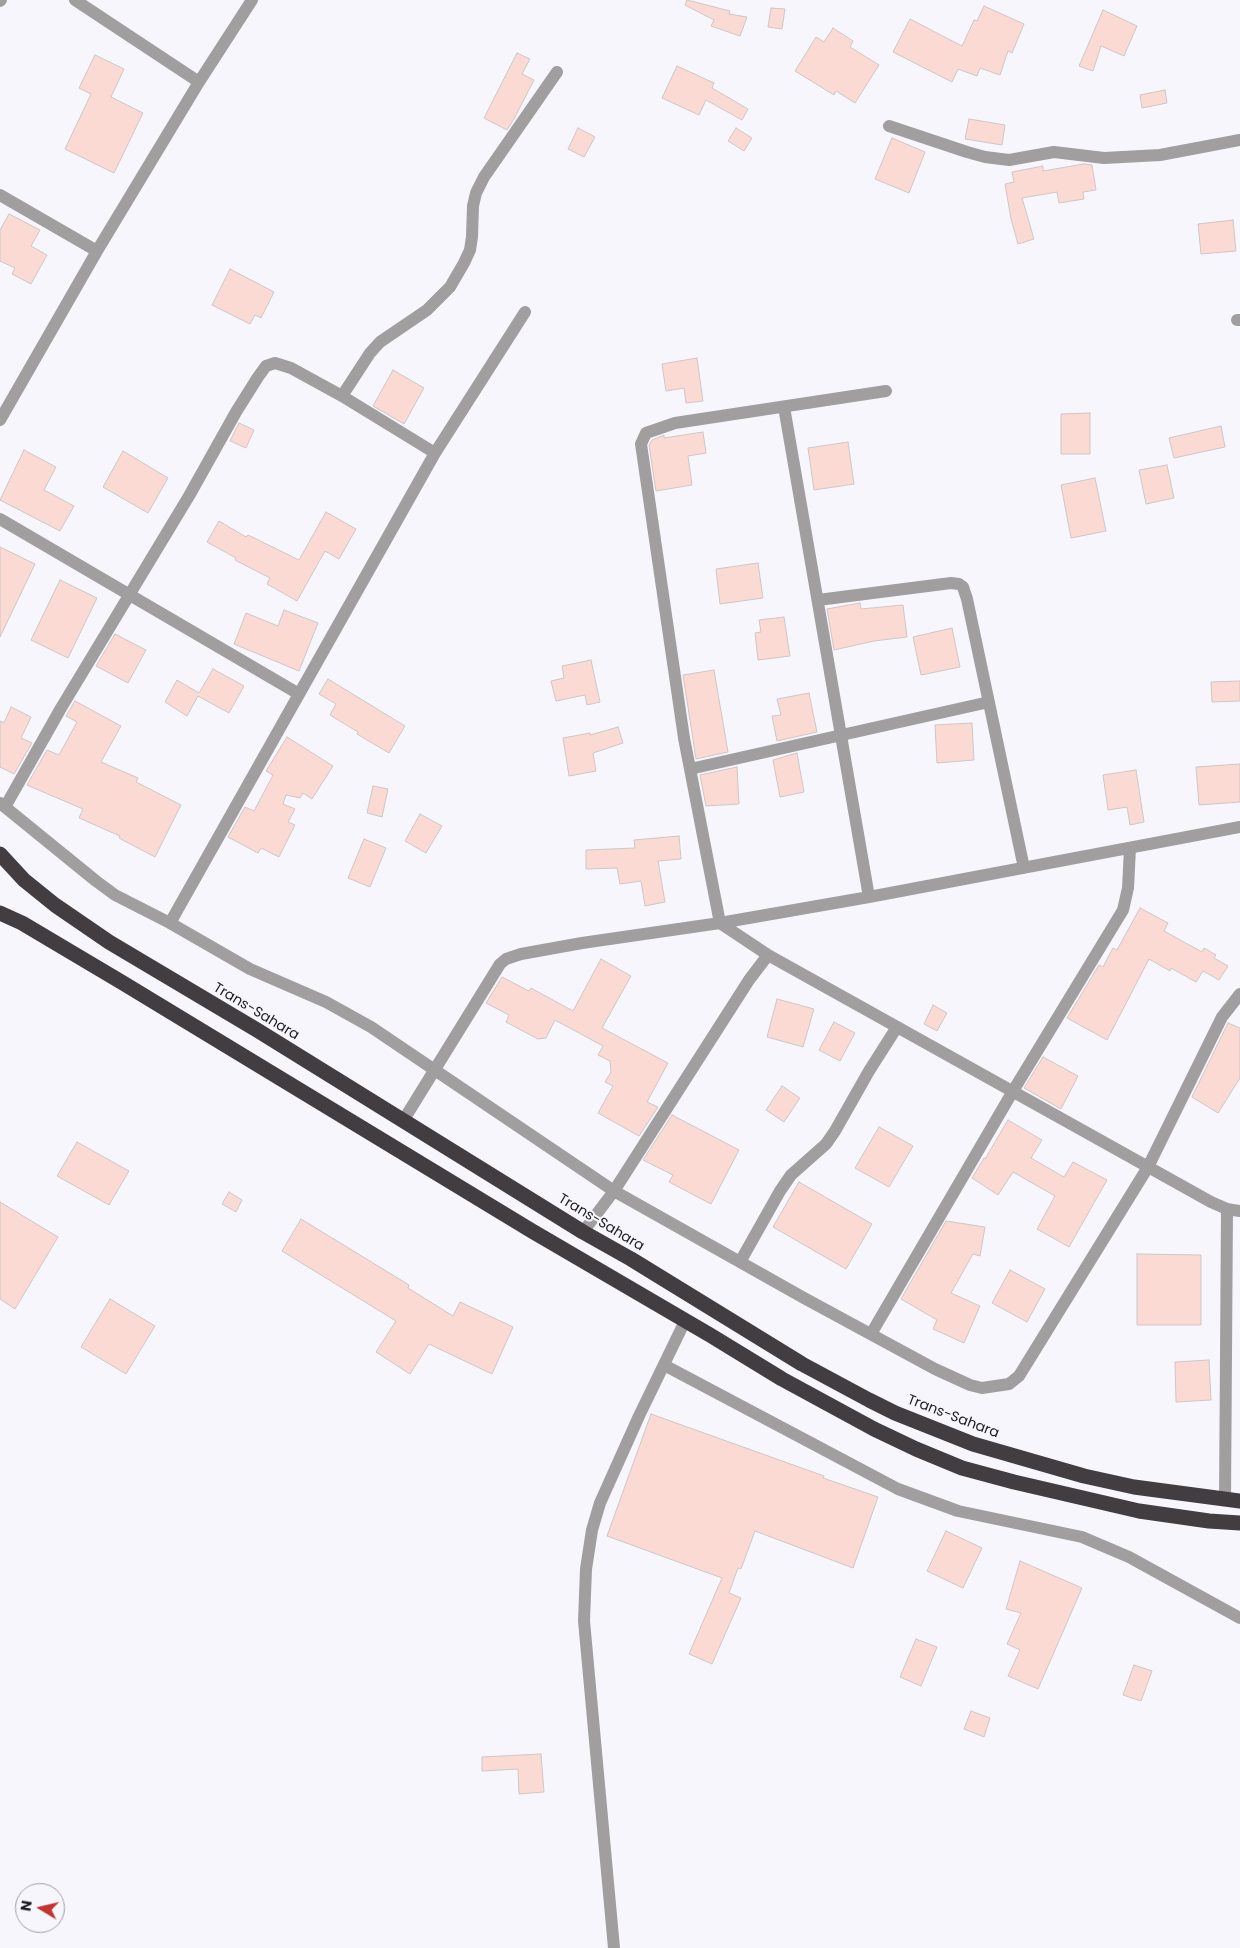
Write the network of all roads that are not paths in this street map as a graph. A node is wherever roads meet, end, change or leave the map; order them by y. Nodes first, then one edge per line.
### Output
1 (75, 0) edge
2 (252, 0) edge
3 (557, 72) dead end
4 (199, 82) junction
5 (889, 126) dead end
6 (1240, 140) edge
7 (0, 195) edge
8 (97, 251) junction
9 (525, 312) dead end
10 (886, 391) dead end
11 (342, 396) junction
12 (784, 407) junction
13 (0, 420) edge
14 (435, 453) junction
15 (0, 519) edge
16 (130, 594) junction
17 (818, 600) junction
18 (299, 694) junction
19 (989, 702) junction
20 (840, 736) junction
21 (690, 769) junction
22 (3, 805) edge
23 (1240, 827) edge
24 (1130, 848) junction
25 (0, 854) edge
26 (1024, 868) junction
27 (869, 897) junction
28 (0, 913) edge
29 (170, 923) junction
30 (720, 923) junction
31 (768, 955) junction
32 (1240, 994) edge
33 (897, 1027) junction
34 (435, 1070) junction
35 (1012, 1092) junction
36 (403, 1121) junction
37 (1148, 1167) junction
38 (614, 1191) junction
39 (1234, 1210) edge
40 (582, 1232) junction
41 (740, 1262) junction
42 (685, 1321) junction
43 (871, 1334) junction
44 (664, 1365) junction
45 (1233, 1501) edge
46 (1240, 1523) edge
47 (1240, 1618) edge
48 (614, 1948) edge

1 - 4 street
2 - 4 street
3 - 11 street
4 - 8 street
5 - 6 street
7 - 8 street
8 - 13 street
9 - 14 street
10 - 12 street
11 - 14 street
11 - 16 street
12 - 17 street
12 - 21 street
14 - 18 street
15 - 16 street
16 - 18 street
16 - 22 street
17 - 19 street
17 - 20 street
18 - 29 street
19 - 20 street
19 - 26 street
20 - 21 street
20 - 27 street
21 - 30 street
22 - 29 street
23 - 24 street
24 - 26 street
24 - 35 street
25 - 36 highway, Trans-Sahara
26 - 27 street
27 - 30 street
28 - 42 highway
29 - 34 street
30 - 31 street
30 - 34 street
31 - 33 street
31 - 38 street
32 - 37 street
33 - 35 street
33 - 41 street
34 - 36 street
34 - 38 street
35 - 37 street
35 - 43 street
36 - 40 highway, Trans-Sahara
37 - 39 street
37 - 43 street
38 - 40 street
38 - 41 street
39 - 45 street
40 - 45 highway, Trans-Sahara
41 - 43 street
42 - 44 street
42 - 46 highway
44 - 47 street
44 - 48 street

